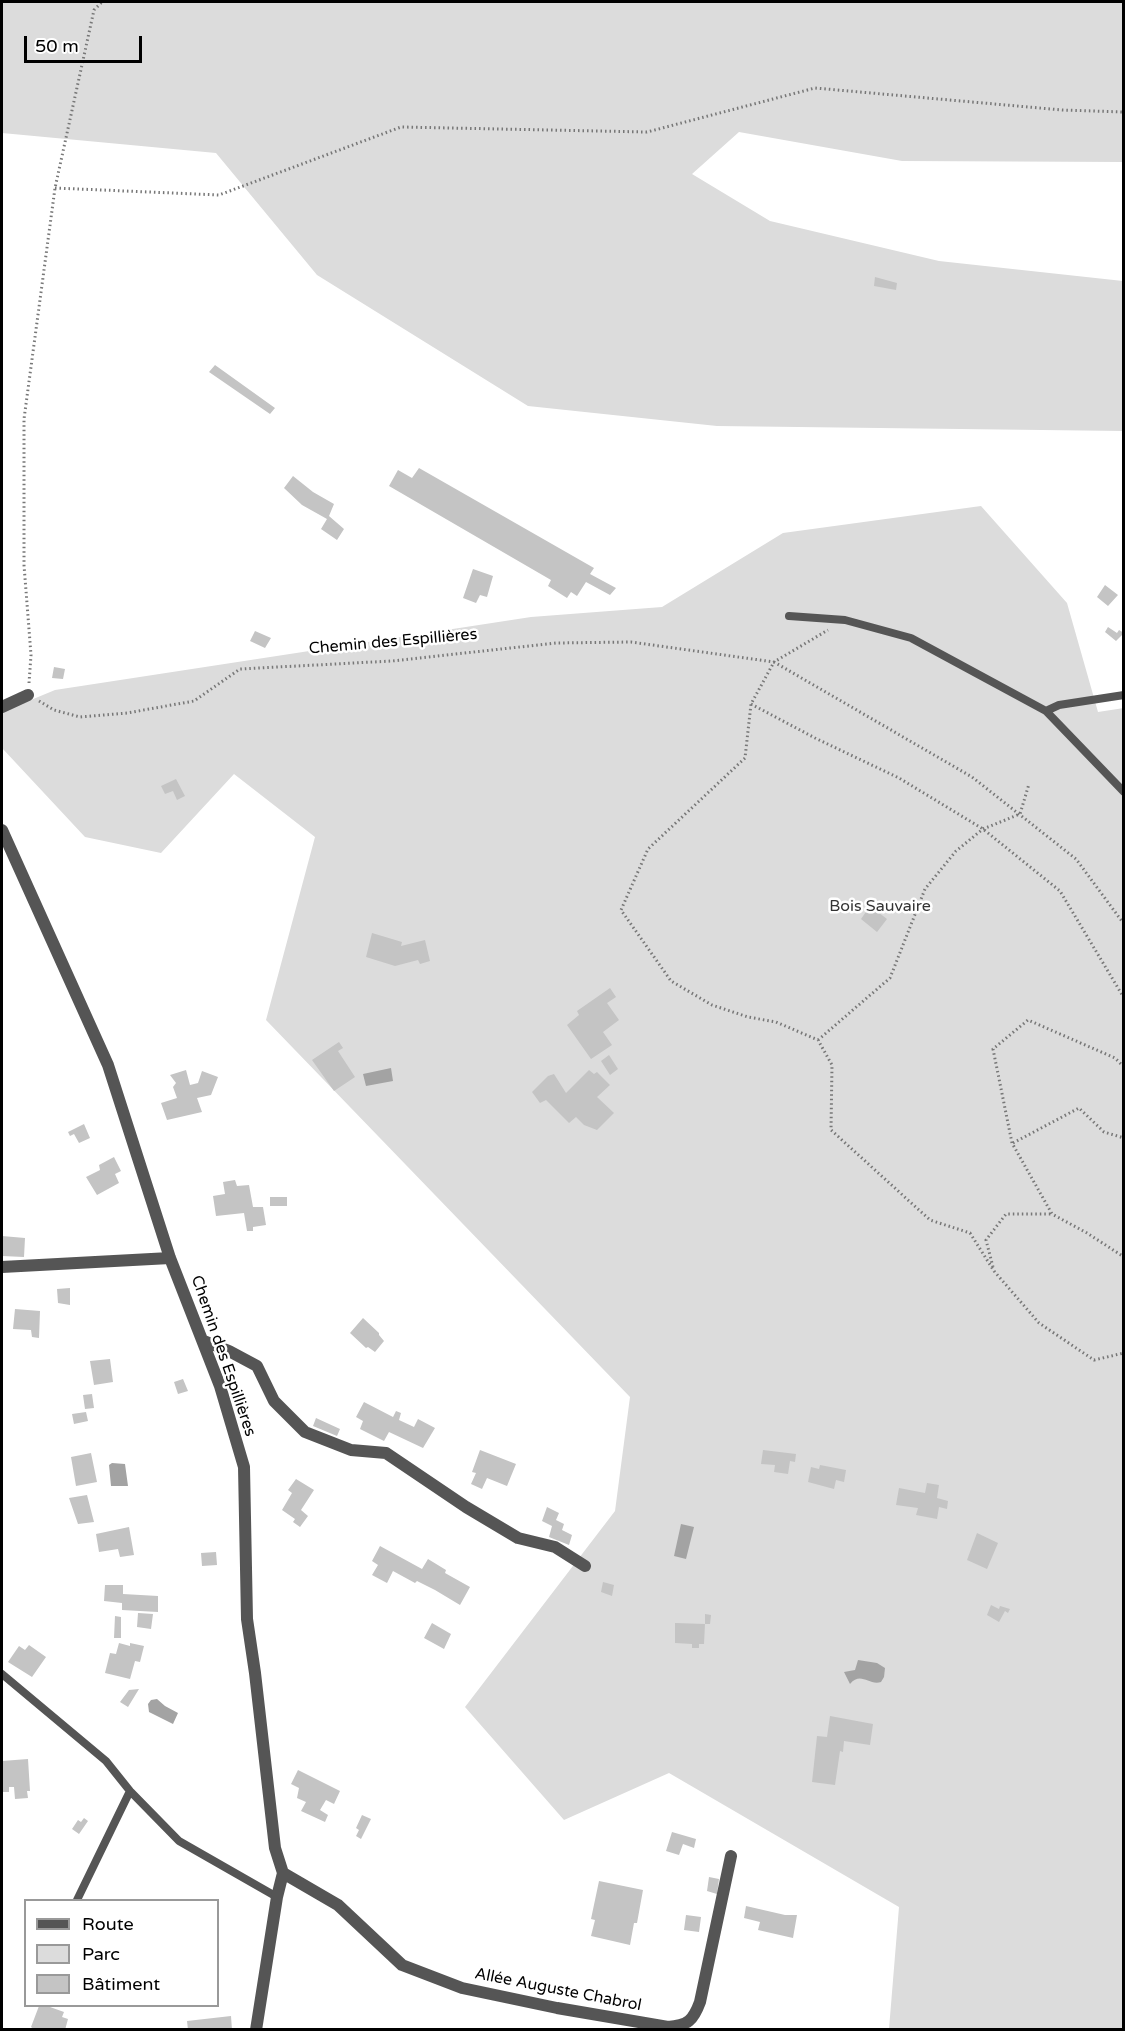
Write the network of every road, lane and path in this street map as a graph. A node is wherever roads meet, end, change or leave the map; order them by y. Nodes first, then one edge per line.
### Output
1 (102, 2) edge
2 (1124, 112) edge
3 (55, 188) junction
4 (789, 616) dead end
5 (845, 620) junction
6 (774, 662) junction
7 (28, 695) junction
8 (1124, 695) edge
9 (752, 704) junction
10 (2, 707) edge
11 (1046, 711) junction
12 (1029, 784) dead end
13 (1124, 792) edge
14 (1020, 814) junction
15 (983, 829) junction
16 (2, 830) edge
17 (1124, 924) edge
18 (1124, 998) edge
19 (818, 1040) junction
20 (1124, 1067) edge
21 (1124, 1138) edge
22 (1012, 1143) junction
23 (1052, 1214) junction
24 (1124, 1257) edge
25 (170, 1258) junction
26 (2, 1267) edge
27 (994, 1271) junction
28 (204, 1341) junction
29 (1124, 1353) edge
30 (585, 1566) dead end
31 (2, 1674) edge
32 (130, 1791) junction
33 (731, 1856) dead end
34 (283, 1873) junction
35 (277, 1897) junction
36 (77, 1899) edge
37 (256, 2030) edge

1 - 3 path
2 - 3 path
3 - 7 path
4 - 5 lane
5 - 6 path
5 - 11 lane
6 - 7 path, Chemin des Espillières
6 - 9 path
6 - 14 path
7 - 10 street
8 - 11 lane
9 - 15 path
9 - 19 path
11 - 13 lane
12 - 14 path
14 - 15 path
14 - 17 path
15 - 18 path
15 - 19 path
16 - 25 street, Chemin des Espillières
19 - 27 path
20 - 22 path
21 - 22 path
22 - 23 path
23 - 24 path
23 - 27 path
25 - 26 street
25 - 28 street, Chemin des Espillières
27 - 29 path
28 - 30 street
28 - 34 street, Chemin des Espillières
31 - 32 lane
32 - 35 lane
32 - 36 lane
33 - 34 street, Allée Auguste Chabrol
34 - 35 street
35 - 37 street

